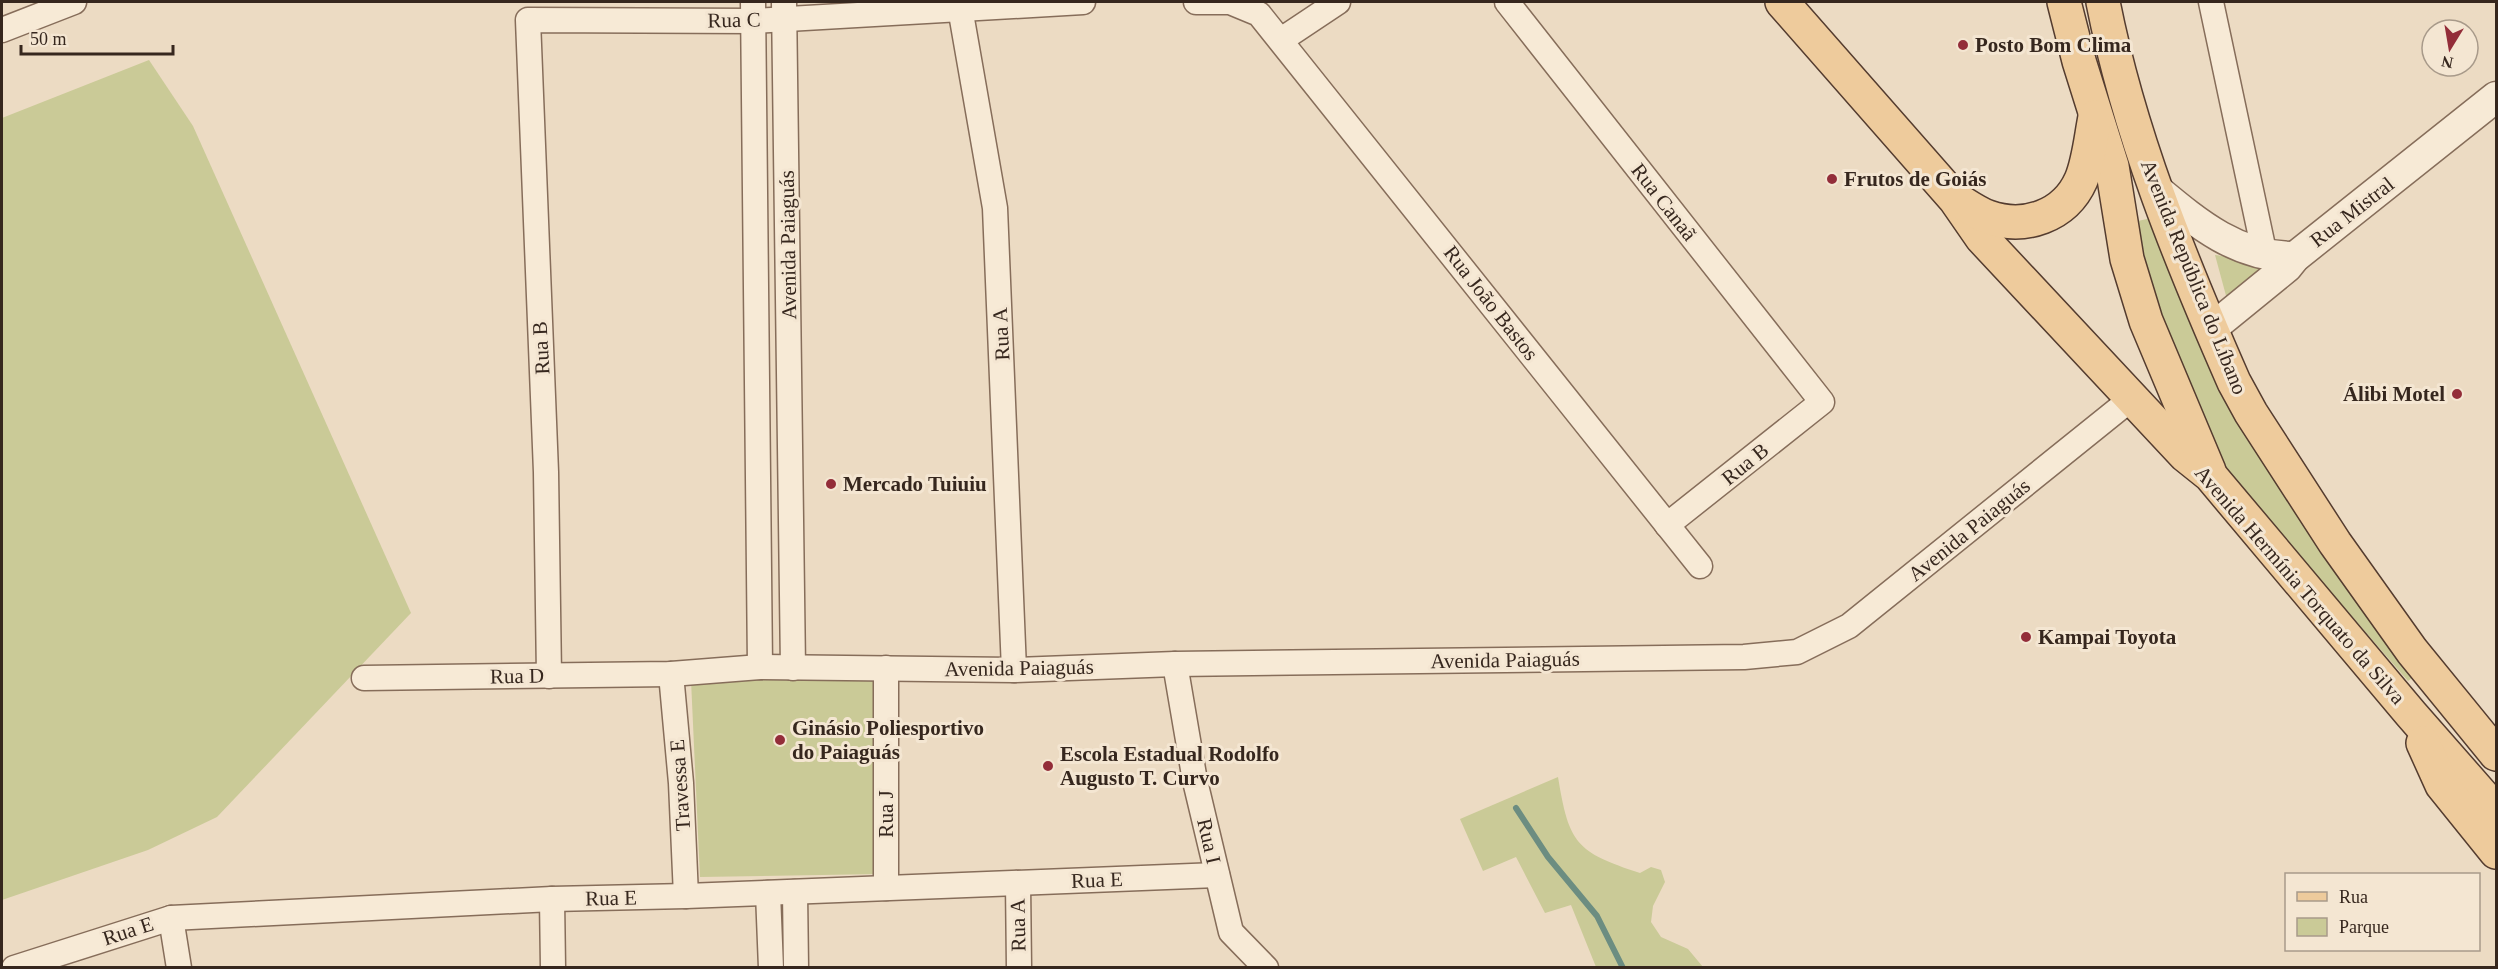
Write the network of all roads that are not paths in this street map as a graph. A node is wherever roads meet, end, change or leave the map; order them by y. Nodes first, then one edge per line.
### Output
1 (74, 2) edge
2 (1083, 2) edge
3 (1196, 2) edge
4 (1338, 2) edge
5 (1507, 2) edge
6 (1782, 2) edge
7 (2064, 2) edge
8 (2103, 2) edge
9 (2211, 2) edge
10 (960, 5) edge
11 (784, 10) edge
12 (754, 11) edge
13 (528, 20) joint
14 (2, 30) edge
15 (1281, 40) junction
16 (2496, 97) edge
17 (2096, 115) junction
18 (2156, 189) junction
19 (1955, 199) junction
20 (2265, 256) junction
21 (2295, 257) junction
22 (2211, 329) junction
23 (2122, 389) junction
24 (1822, 402) joint
25 (2210, 475) junction
26 (1667, 525) junction
27 (1700, 566) dead end
28 (2412, 651) junction
29 (1175, 664) junction
30 (760, 667) junction
31 (793, 668) junction
32 (886, 668) junction
33 (1014, 670) junction
34 (671, 674) junction
35 (549, 676) junction
36 (364, 678) dead end
37 (2411, 714) junction
38 (2496, 718) edge
39 (2496, 754) edge
40 (2496, 811) edge
41 (2496, 852) edge
42 (1217, 875) junction
43 (1018, 883) junction
44 (886, 888) junction
45 (795, 892) junction
46 (768, 893) junction
47 (686, 896) junction
48 (552, 899) junction
49 (171, 918) junction
50 (14, 968) edge
51 (179, 968) edge
52 (553, 968) edge
53 (771, 968) edge
54 (796, 968) edge
55 (1019, 968) edge
56 (1266, 968) edge

1 - 14 street
2 - 10 street, Rua C
3 - 15 street
4 - 15 street
5 - 24 street, Rua Canaã
6 - 19 main road
7 - 17 main road
8 - 18 main road, Avenida República do Líbano
9 - 20 street
10 - 11 street, Rua C
10 - 33 street, Rua A
11 - 12 street, Rua C
11 - 31 street, Avenida Paiaguás
12 - 13 street, Rua C
12 - 30 street, Avenida Paiaguás
13 - 35 street, Rua B
15 - 26 street, Rua João Bastos
16 - 21 street, Rua Mistral
17 - 19 main road
17 - 25 main road
18 - 20 street
18 - 22 main road, Avenida República do Líbano
19 - 23 main road
20 - 21 street
21 - 22 street, Rua Mistral
22 - 28 main road, Avenida República do Líbano
23 - 25 main road, Avenida Hermínia Torquato da Silva
23 - 29 street, Avenida Paiaguás
24 - 26 street, Rua B
25 - 37 main road, Avenida Hermínia Torquato da Silva
26 - 27 street, Rua João Bastos
28 - 38 main road
28 - 39 main road
29 - 33 street, Avenida Paiaguás
29 - 42 street, Rua I
30 - 31 street, Avenida Paiaguás
30 - 34 street, Avenida Paiaguás
31 - 32 street, Avenida Paiaguás
32 - 33 street, Avenida Paiaguás
32 - 44 street, Rua J
34 - 35 street, Rua D
34 - 47 street, Travessa E
35 - 36 street, Rua D
37 - 40 main road, Avenida Hermínia Torquato da Silva
37 - 41 main road
42 - 43 street, Rua E
42 - 56 street, Rua I
43 - 44 street, Rua E
43 - 55 street, Rua A
44 - 45 street, Rua E
45 - 46 street, Rua E
45 - 54 street
46 - 47 street, Rua E
46 - 53 street
47 - 48 street, Rua E
48 - 49 street, Rua E
48 - 52 street
49 - 50 street, Rua E
49 - 51 street

